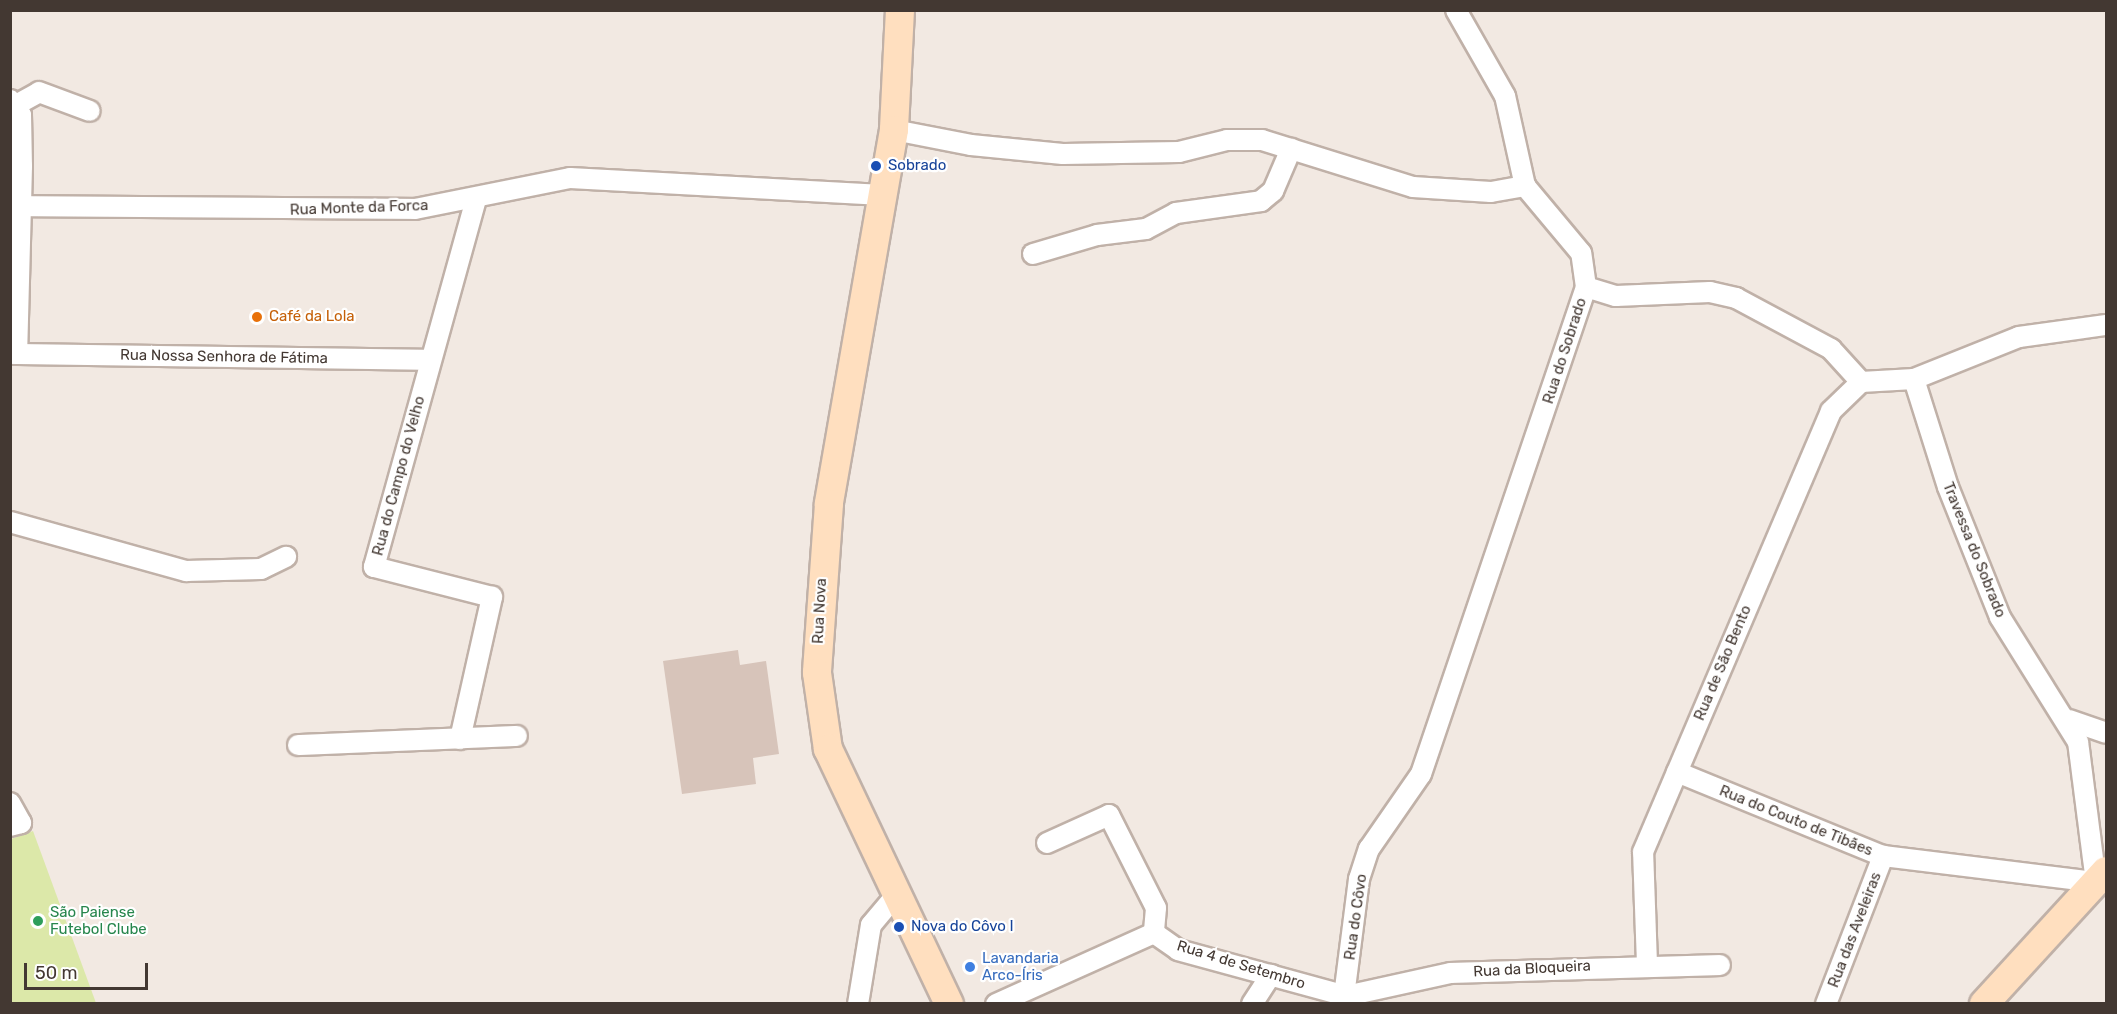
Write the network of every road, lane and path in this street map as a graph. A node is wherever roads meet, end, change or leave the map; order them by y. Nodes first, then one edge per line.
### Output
1 (900, 10) edge
2 (1456, 10) edge
3 (13, 103) edge
4 (90, 111) dead end
5 (894, 130) junction
6 (1291, 149) junction
7 (1525, 186) junction
8 (883, 195) junction
9 (476, 198) junction
10 (16, 207) edge
11 (1033, 254) dead end
12 (1586, 287) junction
13 (2106, 325) edge
14 (14, 354) edge
15 (430, 360) junction
16 (1914, 379) junction
17 (1861, 382) junction
18 (10, 522) edge
19 (286, 556) dead end
20 (2069, 720) junction
21 (2106, 733) edge
22 (517, 736) dead end
23 (460, 739) junction
24 (298, 745) dead end
25 (1677, 772) junction
26 (1421, 774) joint
27 (10, 803) edge
28 (10, 826) edge
29 (1047, 843) dead end
30 (1883, 856) junction
31 (2101, 877) edge
32 (897, 894) junction
33 (1154, 933) junction
34 (1647, 964) junction
35 (1720, 965) dead end
36 (1271, 975) junction
37 (1344, 1000) edge
38 (858, 1004) edge
39 (949, 1004) edge
40 (996, 1004) edge
41 (1252, 1004) edge
42 (1827, 1004) edge
43 (1984, 1004) edge

1 - 5 street, Rua Nova
2 - 7 street
3 - 4 street
3 - 10 street
5 - 6 street
5 - 8 street, Rua Nova
6 - 7 street
6 - 11 street
7 - 12 street
8 - 9 street, Rua Monte da Forca
8 - 32 street, Rua Nova
9 - 10 street, Rua Monte da Forca
9 - 15 street, Rua do Campo do Velho
10 - 14 street
12 - 17 street, Rua do Sobrado
12 - 26 street, Rua do Sobrado
13 - 16 street
14 - 15 street, Rua Nossa Senhora de Fátima
15 - 23 street, Rua do Campo do Velho
16 - 17 street
16 - 20 street, Travessa do Sobrado
17 - 25 street, Rua de São Bento
18 - 19 street
20 - 21 street
20 - 31 street, Travessa do Sobrado
22 - 23 street
23 - 24 street
25 - 30 street, Rua do Couto de Tibães
25 - 34 street, Rua de São Bento
26 - 37 street, Rua do Côvo
27 - 28 street
29 - 33 street
30 - 31 street, Rua do Couto de Tibães
30 - 42 street, Rua das Aveleiras
31 - 43 street
32 - 38 street
32 - 39 street, Rua Nova
33 - 36 street, Rua 4 de Setembro
33 - 40 street
34 - 35 street, Rua da Bloqueira
34 - 37 street, Rua da Bloqueira
36 - 37 street, Rua 4 de Setembro
36 - 41 street

